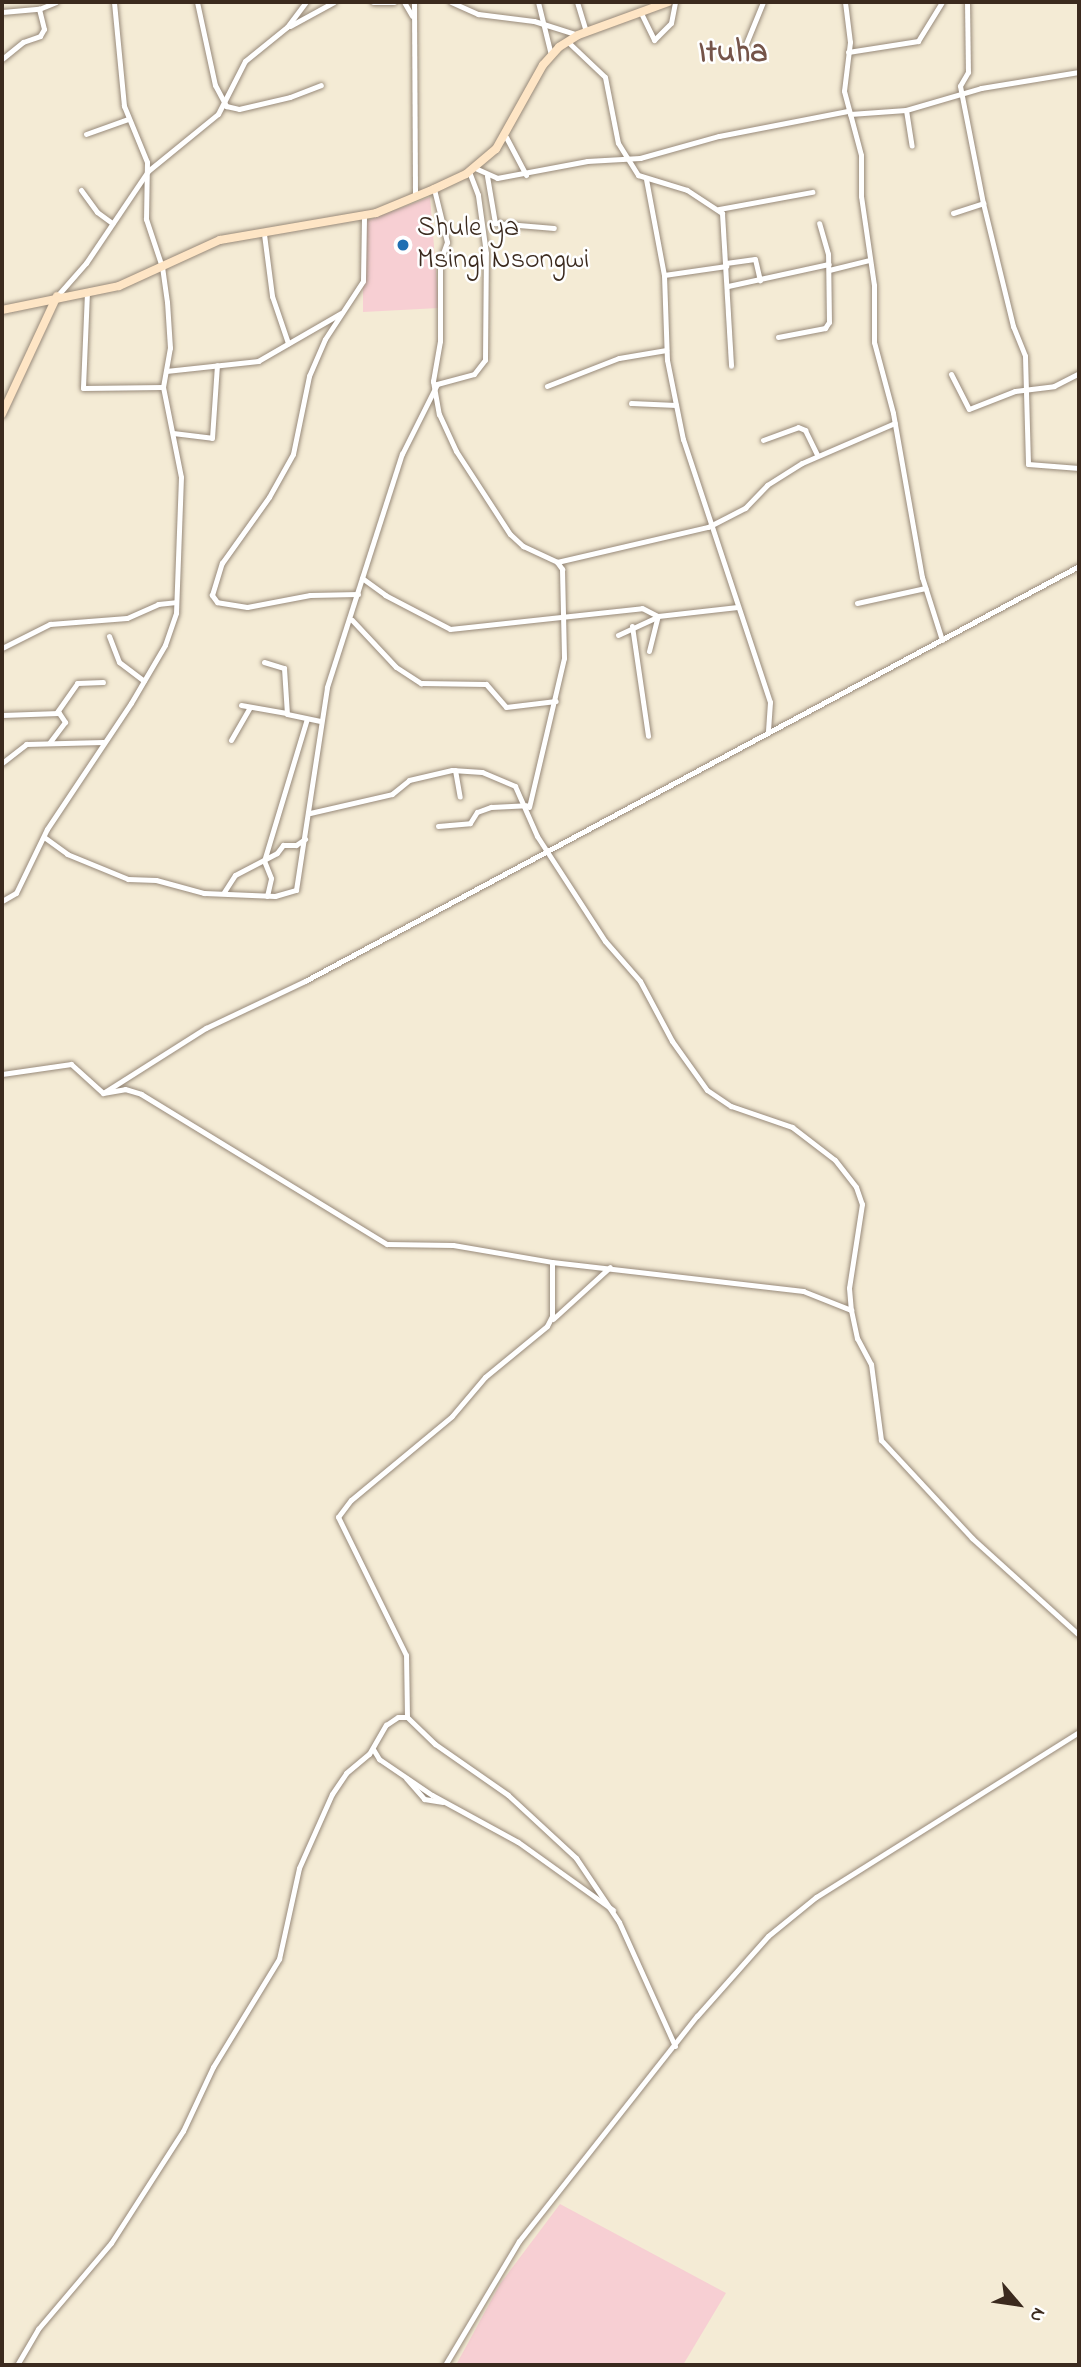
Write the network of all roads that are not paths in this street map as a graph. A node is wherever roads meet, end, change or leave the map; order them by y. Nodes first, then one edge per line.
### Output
1 (56, 2) edge
2 (114, 2) edge
3 (197, 2) edge
4 (306, 2) edge
5 (334, 2) edge
6 (373, 2) edge
7 (394, 2) edge
8 (404, 2) edge
9 (414, 2) edge
10 (451, 2) edge
11 (538, 2) edge
12 (577, 2) edge
13 (668, 2) edge
14 (675, 2) edge
15 (763, 2) edge
16 (845, 2) edge
17 (942, 2) edge
18 (967, 2) edge
19 (39, 9) junction
20 (2, 12) edge
21 (641, 13) junction
22 (414, 18) junction
23 (545, 23) junction
24 (287, 27) junction
25 (582, 34) junction
26 (567, 41) junction
27 (848, 52) junction
28 (551, 55) junction
29 (741, 57) dead end
30 (2, 59) edge
31 (1079, 72) edge
32 (321, 85) dead end
33 (964, 93) junction
34 (226, 106) junction
35 (906, 110) junction
36 (849, 113) junction
37 (128, 119) junction
38 (86, 134) dead end
39 (506, 137) junction
40 (912, 146) dead end
41 (625, 160) junction
42 (472, 170) junction
43 (148, 171) junction
44 (526, 175) junction
45 (486, 176) junction
46 (646, 179) junction
47 (434, 189) junction
48 (81, 190) dead end
49 (812, 192) dead end
50 (415, 197) junction
51 (983, 203) junction
52 (719, 209) junction
53 (953, 213) dead end
54 (364, 215) junction
55 (112, 223) junction
56 (819, 223) dead end
57 (554, 228) dead end
58 (264, 234) junction
59 (869, 260) junction
60 (726, 264) junction
61 (162, 267) junction
62 (829, 267) junction
63 (664, 275) junction
64 (760, 280) junction
65 (728, 286) junction
66 (87, 292) junction
67 (57, 296) junction
68 (2, 310) edge
69 (342, 313) junction
70 (778, 337) dead end
71 (288, 343) junction
72 (666, 350) junction
73 (217, 365) junction
74 (730, 366) dead end
75 (166, 371) junction
76 (1079, 373) edge
77 (951, 374) dead end
78 (547, 386) dead end
79 (163, 387) junction
80 (1028, 388) junction
81 (433, 390) junction
82 (631, 403) dead end
83 (676, 405) junction
84 (2, 414) edge
85 (895, 423) junction
86 (173, 433) junction
87 (763, 440) dead end
88 (817, 455) junction
89 (1079, 468) edge
90 (708, 527) junction
91 (557, 562) junction
92 (1079, 566) edge
93 (362, 578) junction
94 (925, 588) junction
95 (358, 594) junction
96 (176, 602) junction
97 (857, 603) dead end
98 (737, 607) junction
99 (561, 615) junction
100 (657, 617) junction
101 (352, 620) junction
102 (632, 626) junction
103 (618, 635) dead end
104 (109, 636) dead end
105 (942, 640) junction
106 (2, 648) edge
107 (649, 651) dead end
108 (264, 662) dead end
109 (144, 681) junction
110 (103, 682) dead end
111 (556, 701) junction
112 (241, 705) dead end
113 (250, 707) junction
114 (57, 712) junction
115 (286, 713) junction
116 (2, 715) edge
117 (307, 719) junction
118 (320, 721) junction
119 (768, 732) junction
120 (648, 736) dead end
121 (231, 740) dead end
122 (103, 743) junction
123 (49, 744) junction
124 (2, 763) edge
125 (455, 770) junction
126 (460, 797) dead end
127 (527, 808) junction
128 (310, 813) junction
129 (438, 826) dead end
130 (44, 836) junction
131 (305, 839) junction
132 (547, 850) junction
133 (265, 856) junction
134 (223, 892) junction
135 (267, 896) junction
136 (2, 901) edge
137 (2, 1074) edge
138 (103, 1093) junction
139 (552, 1262) junction
140 (610, 1267) junction
141 (851, 1310) junction
142 (550, 1322) junction
143 (1079, 1635) edge
144 (407, 1717) junction
145 (1079, 1732) edge
146 (373, 1749) junction
147 (613, 1910) junction
148 (674, 2046) junction
149 (17, 2365) edge
150 (445, 2365) edge

1 - 19 street
2 - 37 street
3 - 34 street
4 - 24 street
5 - 24 street
6 - 7 street
8 - 22 street
9 - 22 street
10 - 23 street
11 - 23 street
12 - 25 street
13 - 21 street
14 - 21 street
15 - 29 street
16 - 27 street
17 - 27 street
18 - 33 street
19 - 20 street
19 - 30 street
21 - 25 street
22 - 50 street
23 - 25 street
23 - 28 street
24 - 34 street
25 - 26 street
26 - 28 street
26 - 41 street
27 - 36 street
28 - 39 street
31 - 33 street
32 - 34 street
33 - 35 street
33 - 51 street
34 - 43 street
35 - 36 street
35 - 40 street
36 - 41 street
36 - 59 street
37 - 38 street
37 - 43 street
39 - 42 street
39 - 44 street
41 - 44 street
41 - 46 street
42 - 45 street
42 - 47 street
42 - 81 street
43 - 55 street
43 - 61 street
44 - 45 street
45 - 57 street
46 - 52 street
46 - 63 street
47 - 50 street
47 - 81 street
48 - 55 street
49 - 52 street
50 - 54 street
51 - 53 street
51 - 80 street
52 - 60 street
54 - 58 street
54 - 69 street
55 - 67 street
56 - 62 street
58 - 61 street
58 - 71 street
59 - 62 street
59 - 85 street
60 - 63 street
60 - 64 street
60 - 65 street
61 - 66 street
61 - 75 street
62 - 64 street
62 - 70 street
63 - 72 street
64 - 65 street
65 - 74 street
66 - 67 street
66 - 79 street
67 - 68 street
67 - 84 street
69 - 71 street
69 - 95 street
71 - 73 street
72 - 78 street
72 - 83 street
73 - 75 street
73 - 86 street
75 - 79 street
76 - 80 street
77 - 80 street
79 - 86 street
80 - 89 street
81 - 91 street
81 - 93 street
82 - 83 street
83 - 90 street
85 - 88 street
85 - 94 street
86 - 96 street
87 - 88 street
88 - 90 street
90 - 91 street
90 - 98 street
91 - 99 street
92 - 105 street
93 - 95 street
93 - 99 street
94 - 97 street
94 - 105 street
95 - 101 street
96 - 106 street
96 - 109 street
98 - 100 street
98 - 119 street
99 - 100 street
99 - 111 street
100 - 102 street
100 - 107 street
101 - 111 street
101 - 118 street
102 - 103 street
102 - 120 street
104 - 109 street
105 - 119 street
108 - 115 street
109 - 122 street
110 - 114 street
111 - 127 street
112 - 113 street
113 - 115 street
113 - 121 street
114 - 116 street
114 - 123 street
115 - 117 street
117 - 118 street
117 - 133 street
118 - 128 street
119 - 132 street
122 - 123 street
122 - 130 street
123 - 124 street
125 - 126 street
125 - 127 street
125 - 128 street
127 - 129 street
127 - 132 street
128 - 131 street
130 - 134 street
130 - 136 street
131 - 133 street
131 - 135 street
132 - 138 street
132 - 141 street
133 - 134 street
133 - 135 street
134 - 135 street
137 - 138 street
138 - 139 street
139 - 140 street
139 - 142 street
140 - 141 street
140 - 142 street
141 - 143 street
142 - 144 street
144 - 146 street
144 - 147 street
145 - 148 street
146 - 147 street
146 - 149 street
147 - 148 street
148 - 150 street

